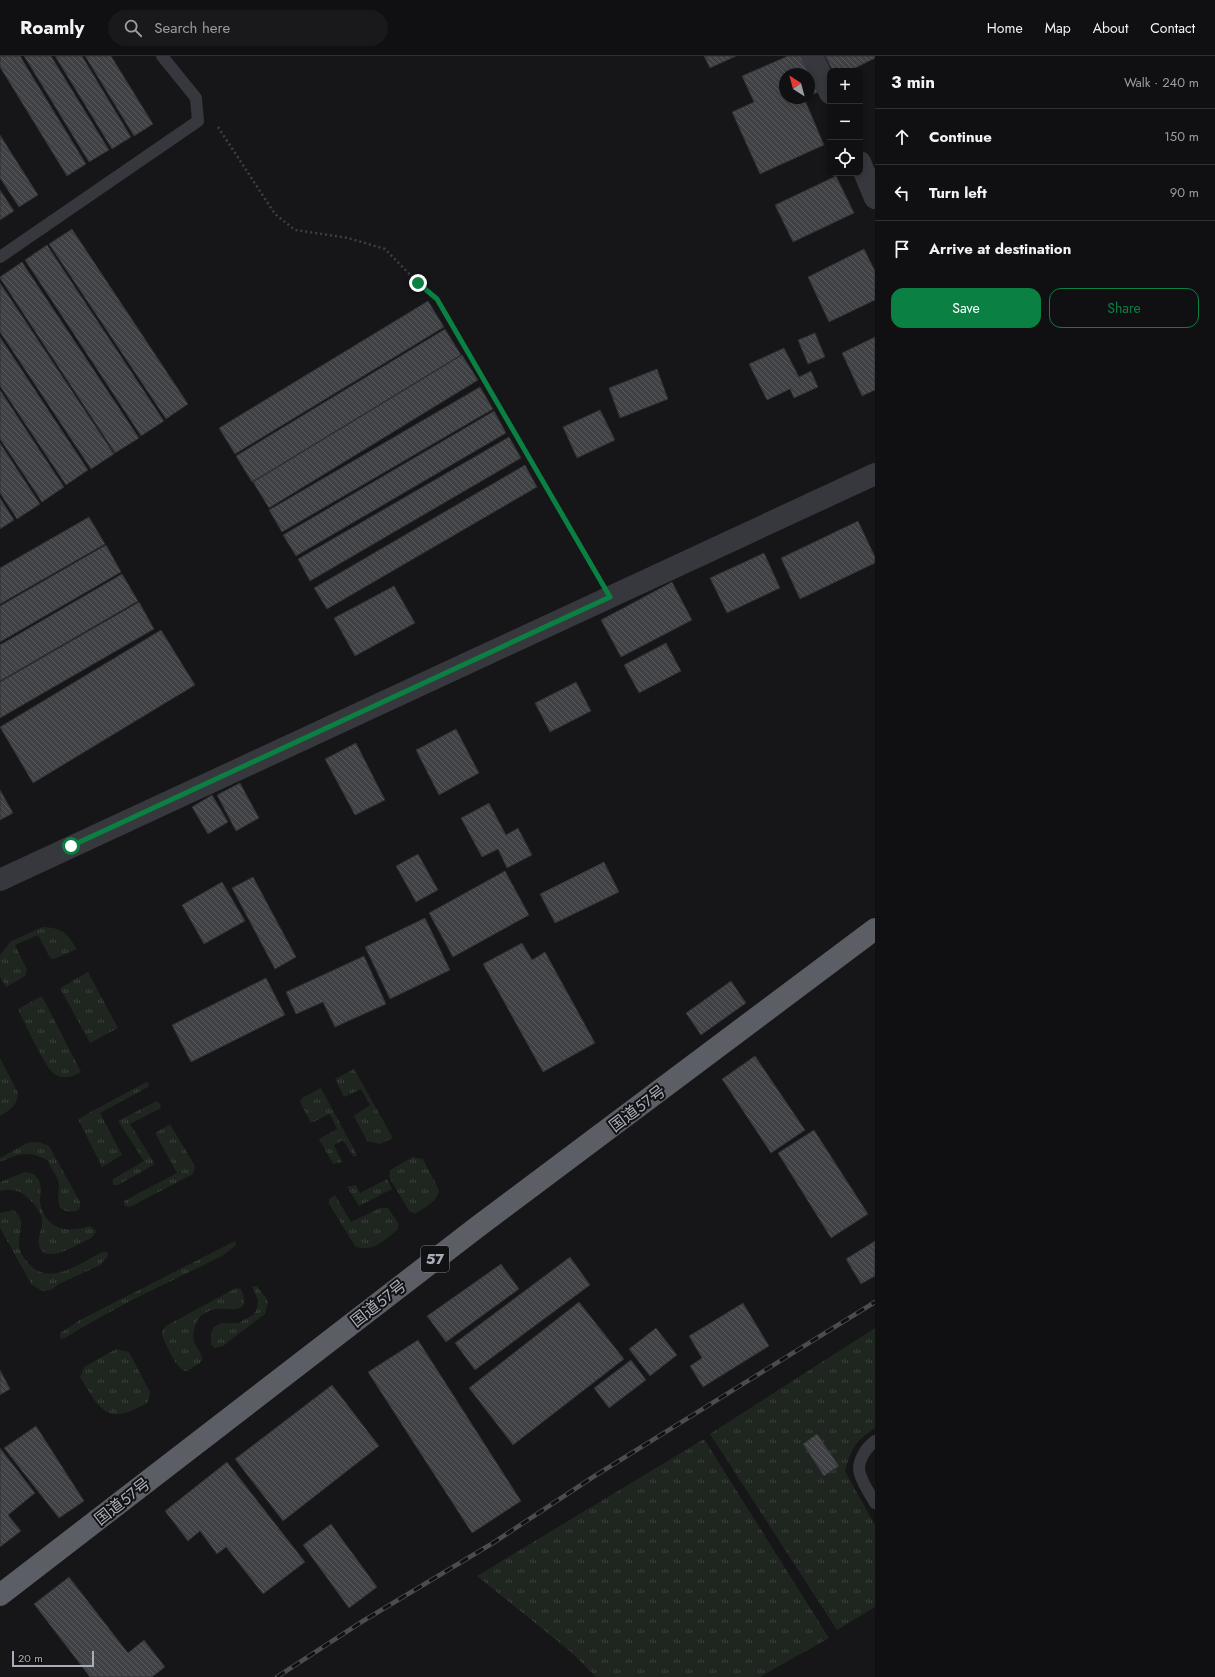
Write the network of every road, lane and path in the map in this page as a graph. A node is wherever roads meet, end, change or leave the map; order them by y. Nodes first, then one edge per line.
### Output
1 (162, 56) edge
2 (812, 56) edge
3 (827, 87) edge
4 (198, 121) junction
5 (863, 169) edge
6 (875, 198) edge
7 (0, 257) edge
8 (875, 474) edge
9 (610, 597) junction
10 (0, 880) edge
11 (875, 929) edge
12 (875, 1441) edge
13 (875, 1502) edge
14 (0, 1595) edge

1 - 4 lane
2 - 3 street
4 - 7 lane
4 - 9 path
5 - 6 street
8 - 9 street
9 - 10 street
11 - 14 highway, 国道57号 / 57
12 - 13 lane

